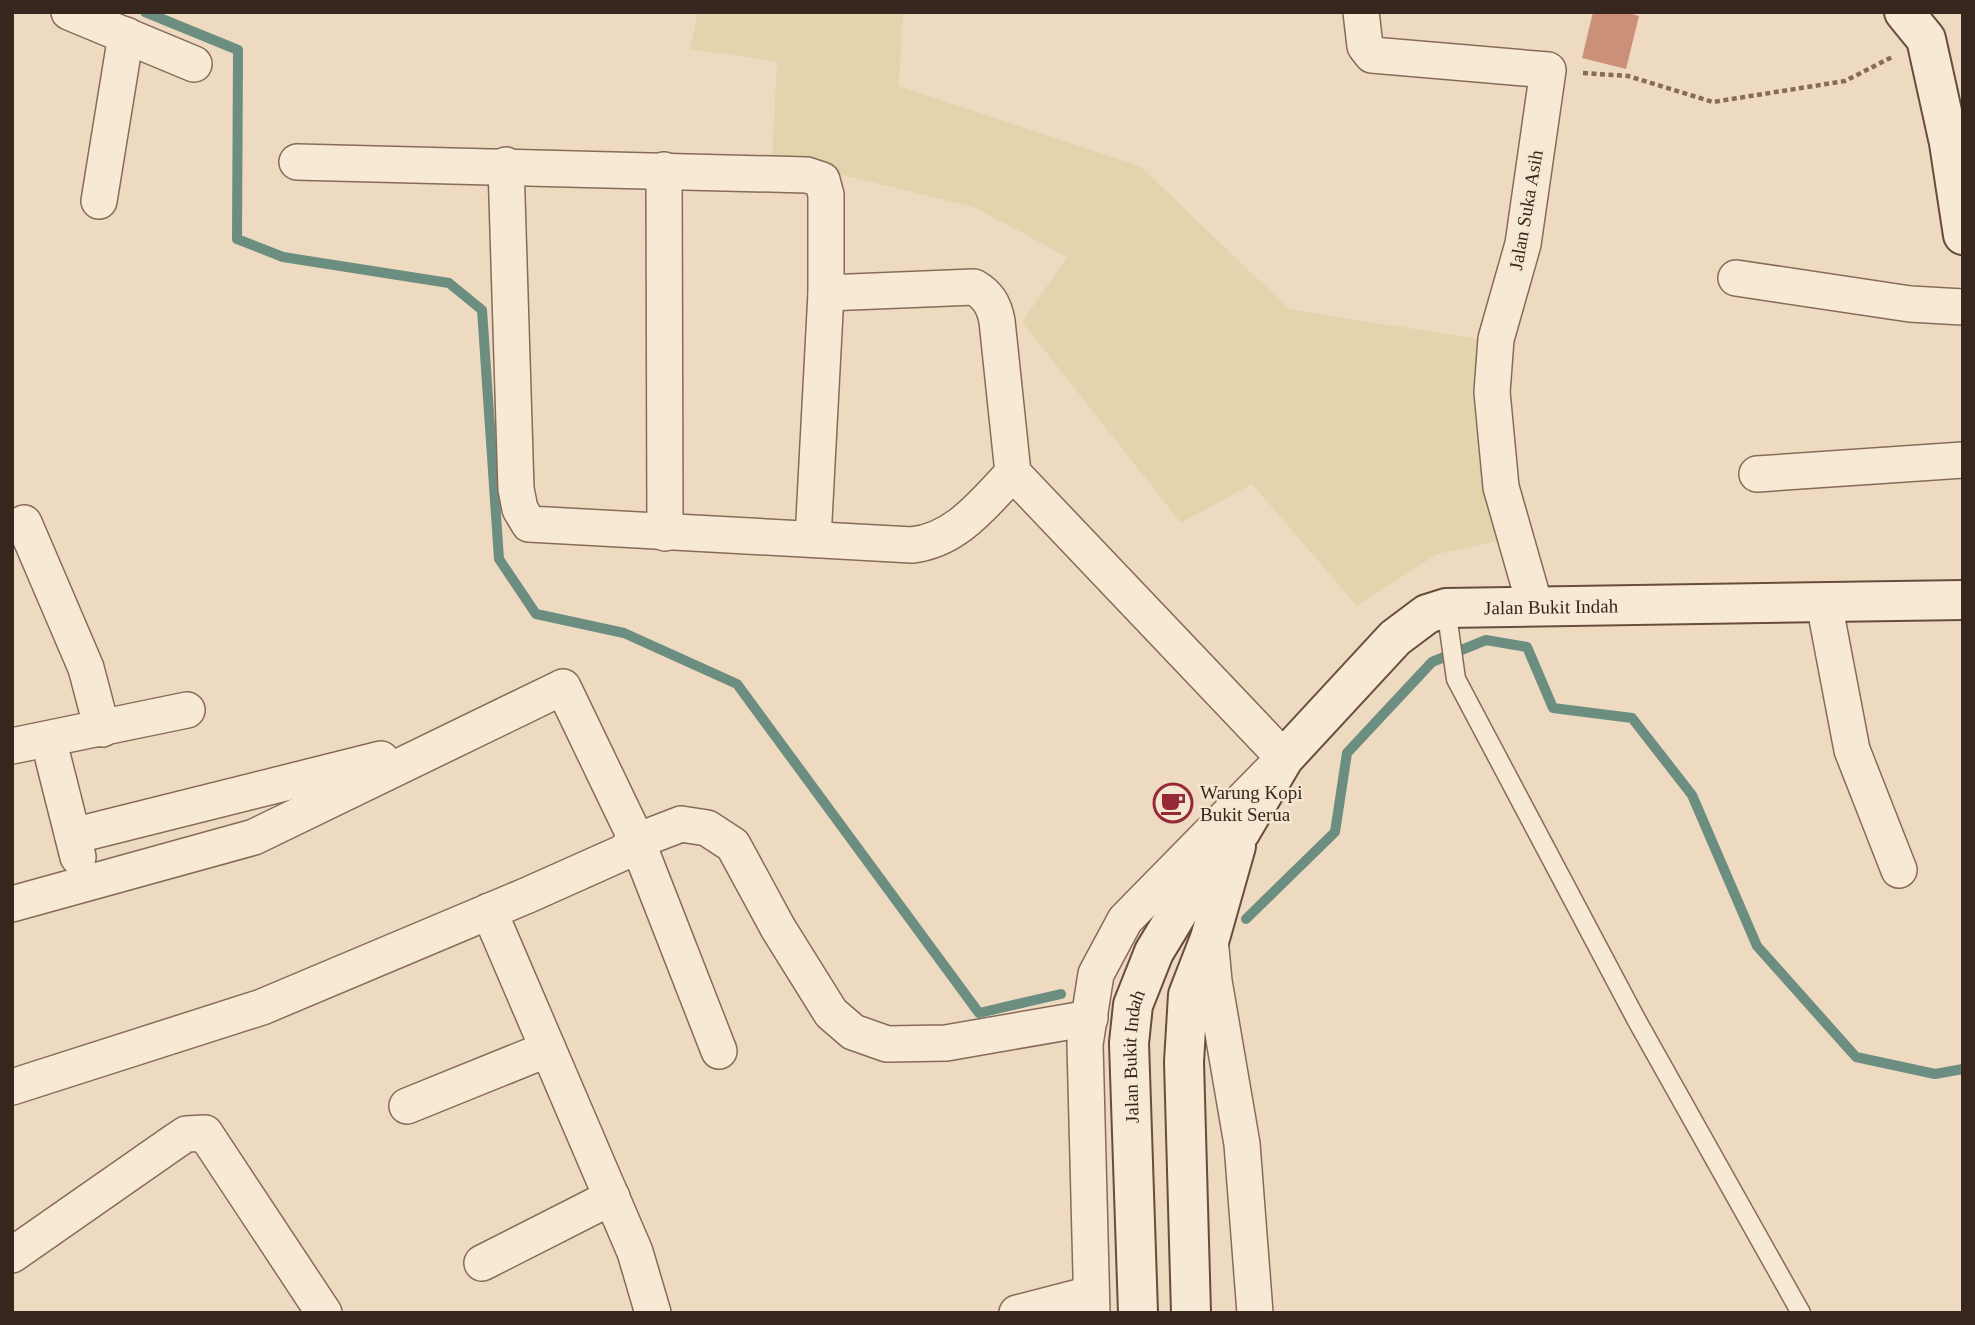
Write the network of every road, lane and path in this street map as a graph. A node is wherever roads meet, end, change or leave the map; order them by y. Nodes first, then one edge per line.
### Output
1 (69, 12) edge
2 (1362, 12) edge
3 (1914, 21) edge
4 (126, 35) junction
5 (194, 64) dead end
6 (1548, 70) junction
7 (297, 162) dead end
8 (506, 165) junction
9 (664, 170) junction
10 (99, 201) dead end
11 (1963, 235) edge
12 (1736, 278) dead end
13 (826, 293) junction
14 (1963, 307) edge
15 (1963, 460) edge
16 (1013, 472) junction
17 (1757, 474) dead end
18 (24, 523) dead end
19 (665, 533) junction
20 (813, 539) junction
21 (1963, 600) edge
22 (1824, 603) junction
23 (1535, 606) junction
24 (1448, 623) junction
25 (187, 710) dead end
26 (102, 729) junction
27 (451, 741) junction
28 (12, 746) edge
29 (53, 758) dead end
30 (1284, 758) junction
31 (1241, 831) junction
32 (73, 836) junction
33 (637, 841) junction
34 (1899, 870) dead end
35 (84, 884) junction
36 (12, 904) edge
37 (489, 911) junction
38 (1210, 938) junction
39 (1090, 1018) junction
40 (548, 1049) junction
41 (719, 1051) dead end
42 (12, 1087) edge
43 (407, 1107) dead end
44 (612, 1197) junction
45 (12, 1255) edge
46 (482, 1263) dead end
47 (1091, 1303) edge
48 (324, 1313) edge
49 (653, 1313) edge
50 (1017, 1313) edge
51 (1138, 1313) edge
52 (1191, 1313) edge
53 (1255, 1313) edge
54 (1801, 1313) edge

1 - 4 street
2 - 6 street
3 - 6 path
3 - 11 main road
4 - 5 street
4 - 10 street
6 - 23 street, Jalan Suka Asih
7 - 8 street
8 - 9 street
8 - 19 street
9 - 13 street
9 - 19 street
12 - 14 street
13 - 16 street
13 - 20 street
15 - 17 street
16 - 20 street
16 - 30 street
18 - 26 street
19 - 20 street
21 - 22 main road, Jalan Bukit Indah
22 - 23 main road, Jalan Bukit Indah
22 - 34 street
23 - 24 main road, Jalan Bukit Indah
24 - 30 main road, Jalan Bukit Indah
24 - 54 lane
25 - 26 street
26 - 28 street
27 - 32 street
27 - 33 street
27 - 35 street
29 - 32 street
30 - 31 main road, Jalan Bukit Indah
30 - 39 street
31 - 38 main road, Jalan Bukit Indah
31 - 51 main road, Jalan Bukit Indah
32 - 35 street
33 - 37 street
33 - 39 street
33 - 41 street
35 - 36 street
37 - 40 street
37 - 42 street
38 - 52 main road, Jalan Bukit Indah
38 - 53 street
39 - 47 street
40 - 43 street
40 - 44 street
44 - 46 street
44 - 49 street
45 - 48 street
47 - 50 street

